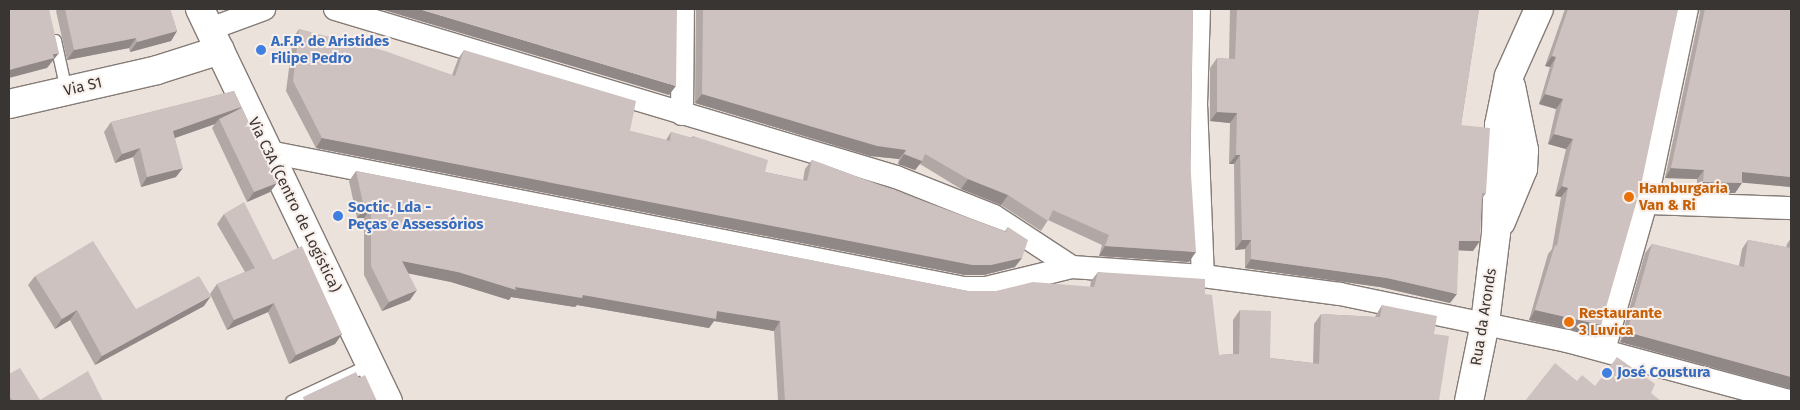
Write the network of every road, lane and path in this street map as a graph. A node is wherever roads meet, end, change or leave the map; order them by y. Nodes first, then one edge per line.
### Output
1 (264, 9) edge
2 (335, 9) edge
3 (683, 9) edge
4 (1199, 9) edge
5 (1539, 9) edge
6 (1686, 9) edge
7 (52, 27) edge
8 (210, 30) edge
9 (66, 90) junction
10 (9, 104) edge
11 (682, 114) junction
12 (269, 152) junction
13 (1646, 203) junction
14 (1791, 208) edge
15 (1072, 267) junction
16 (1204, 276) junction
17 (1485, 323) junction
18 (1604, 350) junction
19 (370, 364) junction
20 (291, 401) edge
21 (388, 401) edge
22 (1470, 401) edge
23 (1790, 401) edge

1 - 8 street
2 - 11 street
3 - 11 street
4 - 16 street
5 - 17 street, Rua da Aronds
6 - 13 street
7 - 9 lane
8 - 9 street, Via S1
8 - 12 street, Via C3A (Centro de Logística)
9 - 10 street, Via S1
11 - 15 street
12 - 15 street
12 - 19 street, Via C3A (Centro de Logística)
13 - 14 street
13 - 18 street
15 - 16 street
16 - 17 street
17 - 18 street
17 - 22 street, Rua da Aronds
18 - 23 street
19 - 20 lane
19 - 21 street, Via C3A (Centro de Logística)

